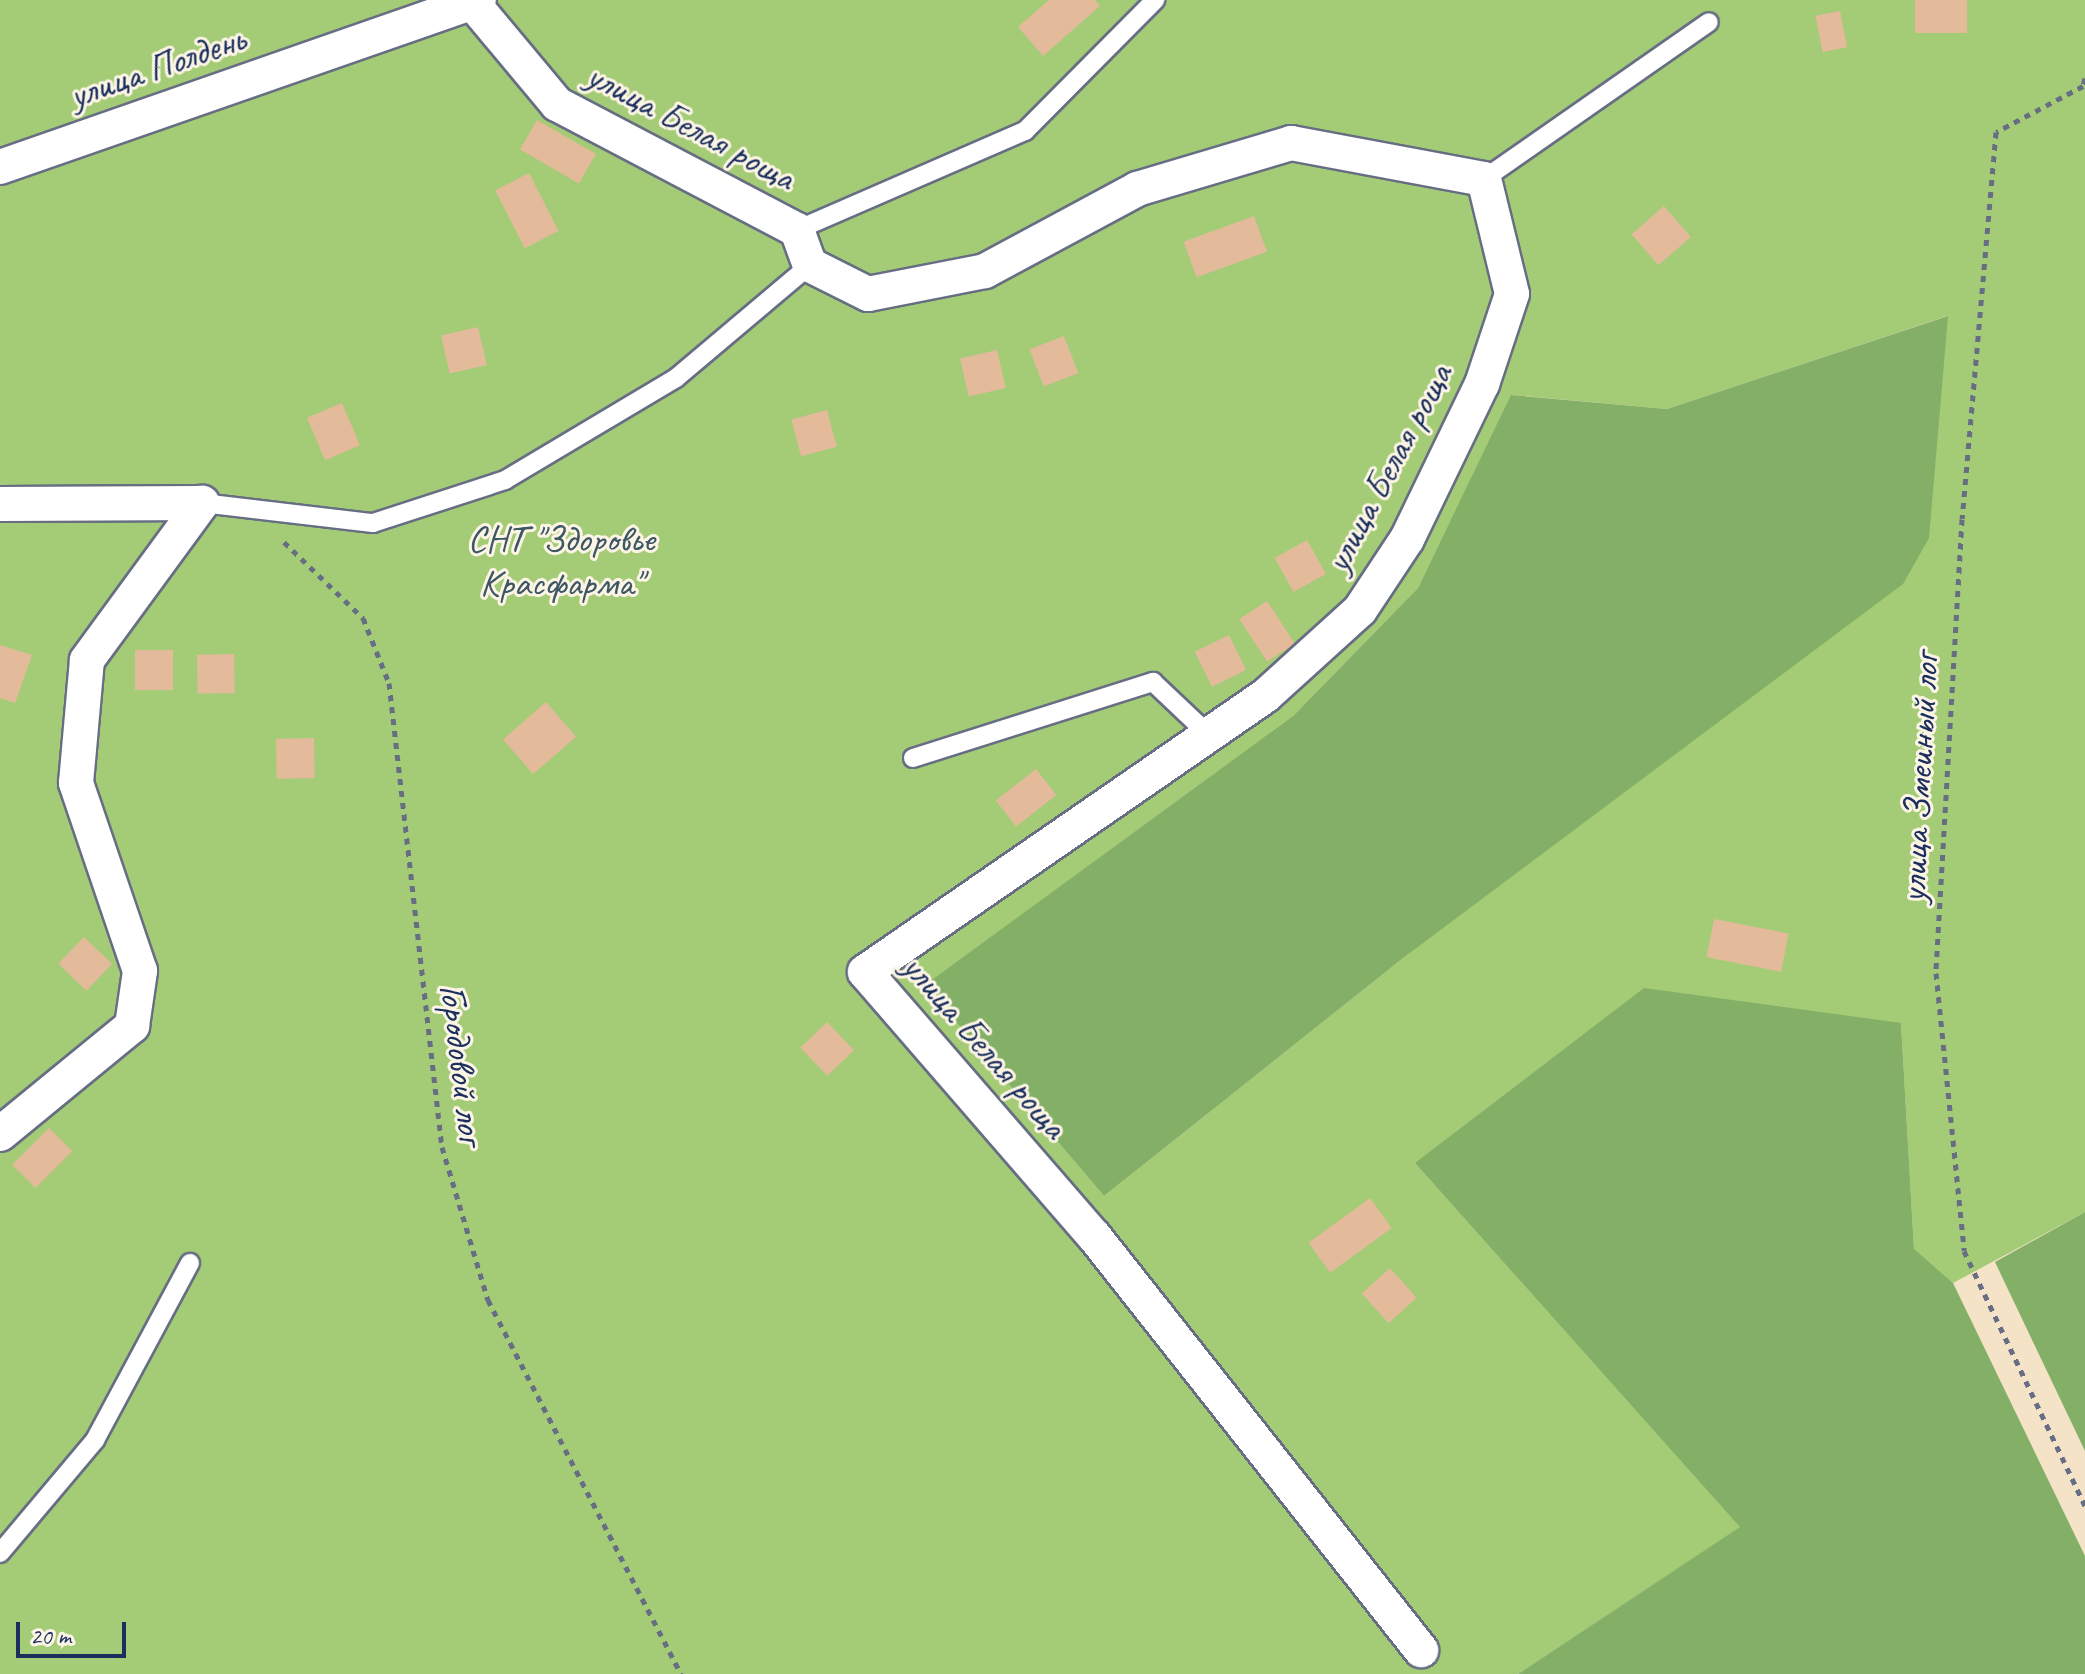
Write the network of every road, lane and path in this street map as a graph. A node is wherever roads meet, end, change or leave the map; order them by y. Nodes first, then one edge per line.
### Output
1 (1155, 0) edge
2 (475, 1) edge
3 (1709, 22) dead end
4 (2085, 78) edge
5 (0, 167) edge
6 (1484, 179) junction
7 (797, 230) junction
8 (810, 265) junction
9 (202, 503) junction
10 (0, 504) edge
11 (279, 536) dead end
12 (1207, 733) junction
13 (913, 758) dead end
14 (0, 1134) edge
15 (190, 1263) dead end
16 (2085, 1506) edge
17 (0, 1553) edge
18 (1421, 1650) dead end
19 (681, 1674) edge

1 - 7 lane
2 - 5 street, улица Полдень
2 - 7 street, улица Белая роща
3 - 6 lane
4 - 16 path, улица Змеиный лог
6 - 8 street
6 - 12 street, улица Белая роща
7 - 8 street, улица Белая роща
8 - 9 lane
9 - 10 street
9 - 14 street
11 - 19 path, Городовой лог
12 - 13 lane
12 - 18 street, улица Белая роща
15 - 17 lane

